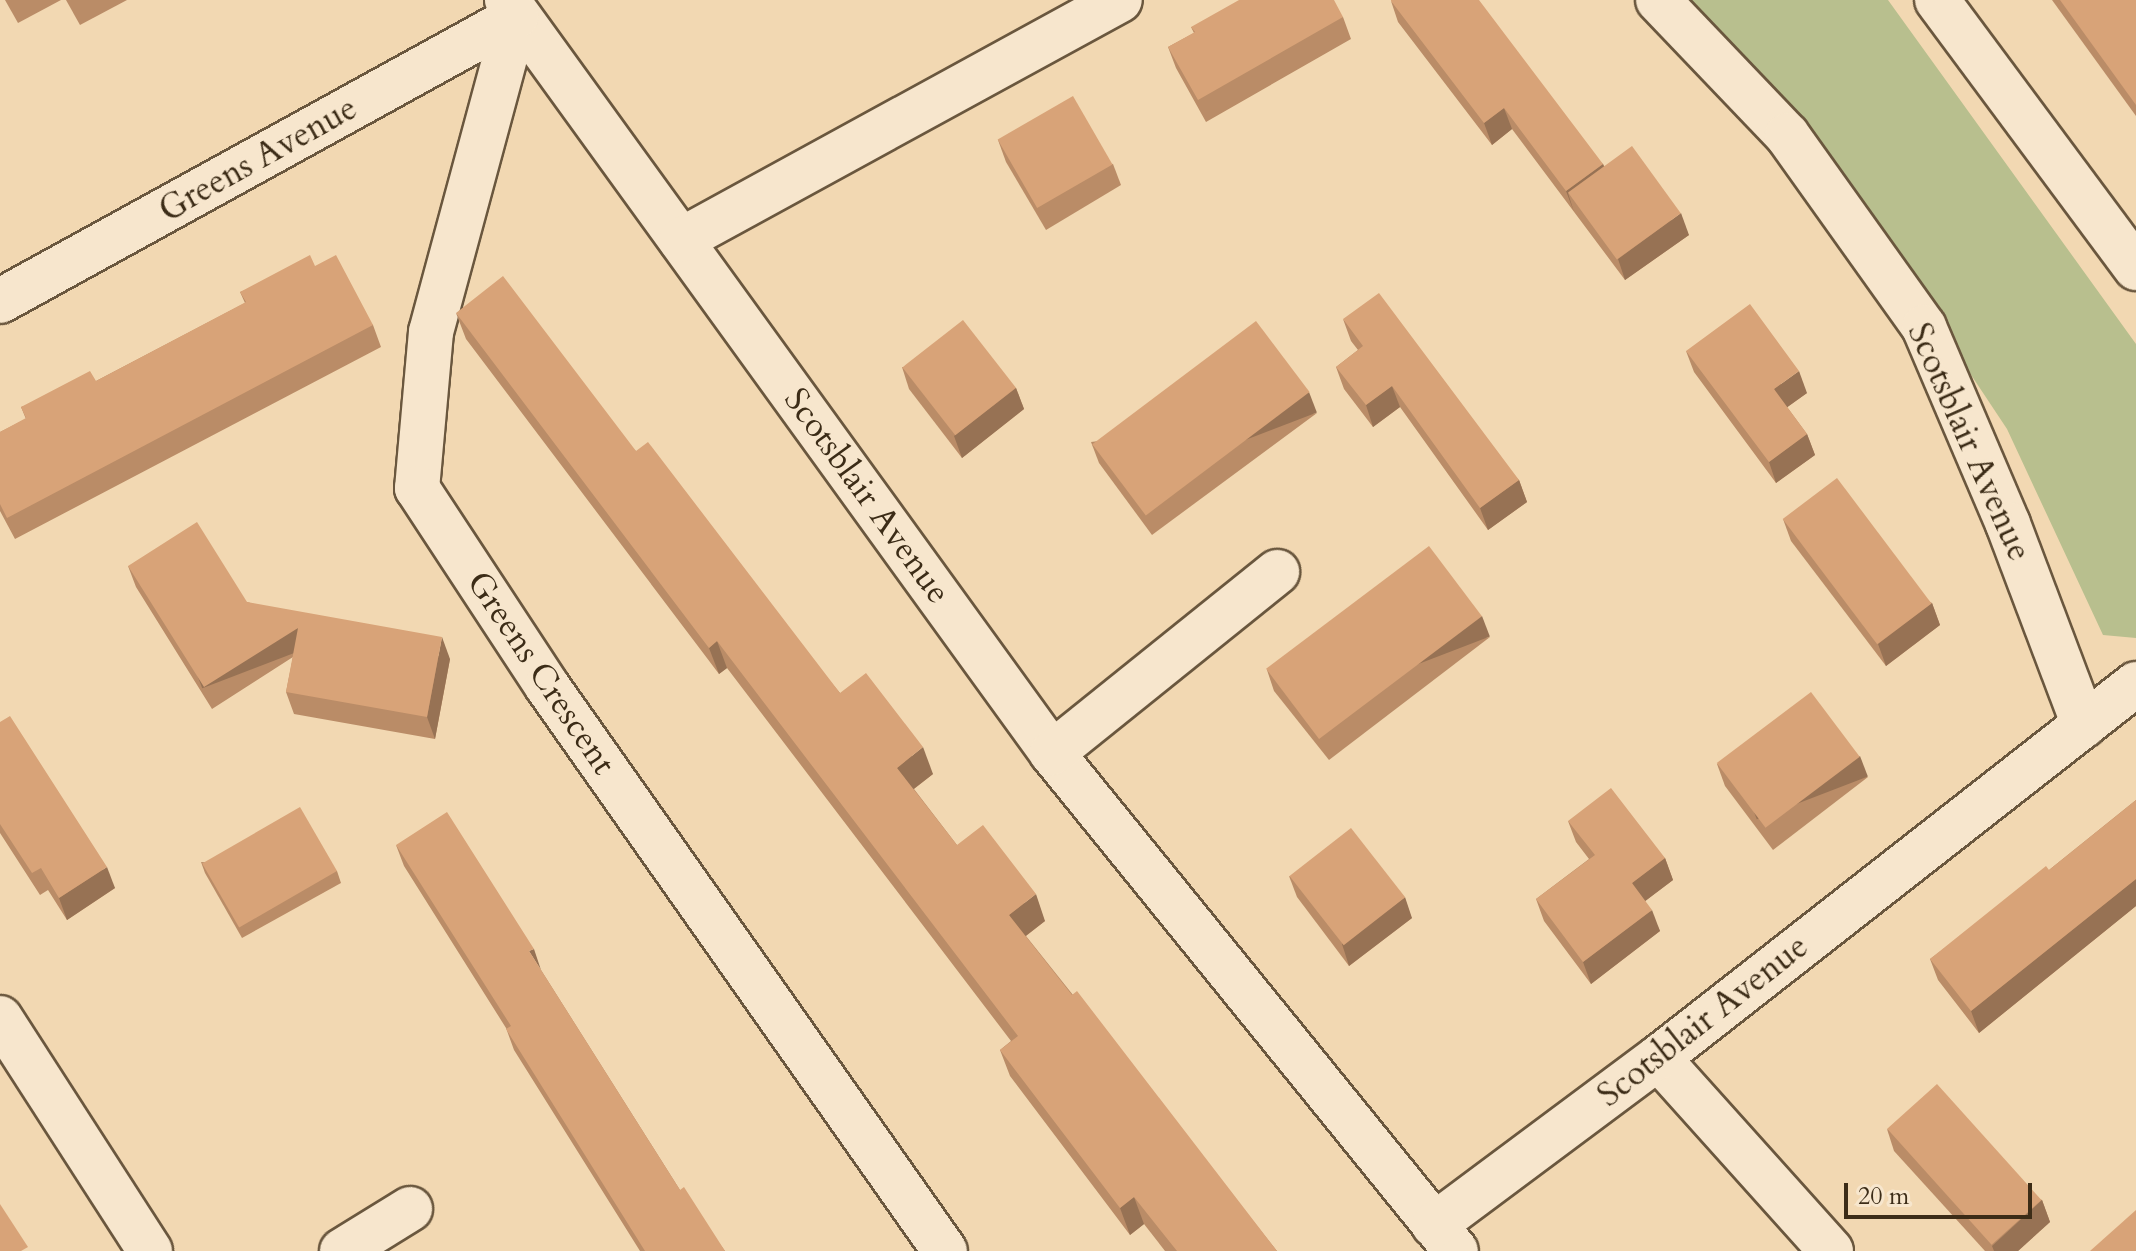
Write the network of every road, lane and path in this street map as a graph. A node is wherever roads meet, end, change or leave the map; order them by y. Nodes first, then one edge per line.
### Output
1 (1120, 0) edge
2 (1658, 0) edge
3 (1937, 0) edge
4 (511, 8) edge
5 (681, 240) junction
6 (2136, 268) edge
7 (0, 301) edge
8 (1277, 572) dead end
9 (2136, 684) edge
10 (2084, 725) junction
11 (1052, 753) junction
12 (0, 1018) edge
13 (1658, 1058) junction
14 (410, 1209) dead end
15 (1445, 1238) edge
16 (150, 1251) edge
17 (342, 1251) edge
18 (945, 1251) edge
19 (1831, 1251) edge

1 - 5 street
2 - 10 street, Scotsblair Avenue
3 - 6 street
4 - 5 street, Scotsblair Avenue
4 - 7 street, Greens Avenue
4 - 18 street, Greens Crescent
5 - 11 street, Scotsblair Avenue
8 - 11 street
9 - 10 street, Scotsblair Avenue
10 - 13 street, Scotsblair Avenue
11 - 15 street, Scotsblair Avenue
12 - 16 street
13 - 15 street, Scotsblair Avenue
13 - 19 street
14 - 17 street

